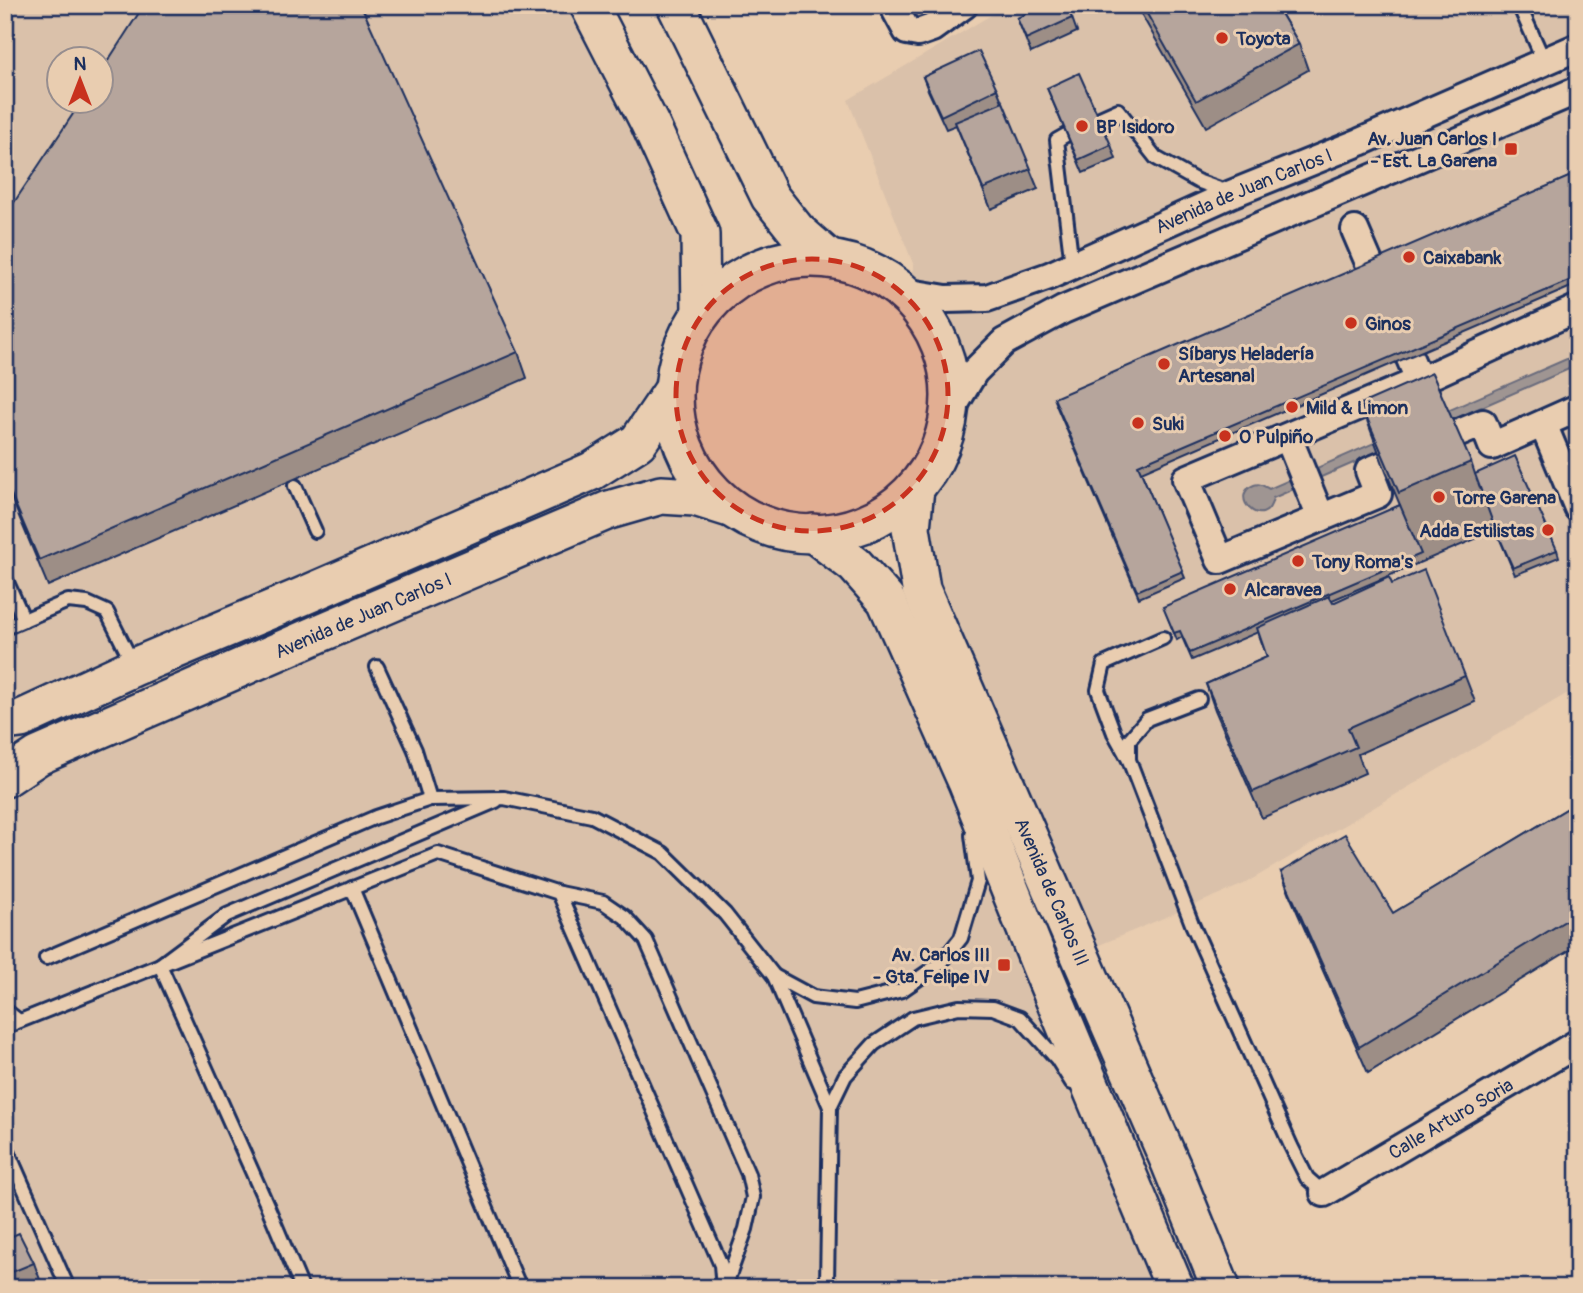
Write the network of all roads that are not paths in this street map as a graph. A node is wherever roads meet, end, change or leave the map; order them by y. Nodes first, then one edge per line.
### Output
1 (563, 5) edge
2 (589, 5) edge
3 (898, 5) edge
4 (964, 5) edge
5 (1519, 5) edge
6 (680, 11) edge
7 (1578, 47) edge
8 (1544, 61) junction
9 (1578, 90) edge
10 (650, 124) junction
11 (1231, 194) junction
12 (1355, 230) dead end
13 (828, 258) junction
14 (1072, 265) junction
15 (904, 292) junction
16 (1578, 308) edge
17 (701, 313) junction
18 (1419, 380) junction
19 (674, 389) junction
20 (1578, 408) edge
21 (950, 412) junction
22 (1543, 424) junction
23 (1438, 427) junction
24 (1288, 437) junction
25 (295, 486) dead end
26 (915, 488) junction
27 (731, 508) junction
28 (1578, 508) edge
29 (1321, 518) junction
30 (316, 531) dead end
31 (813, 533) junction
32 (5, 578) edge
33 (23, 620) junction
34 (5, 628) edge
35 (1163, 638) dead end
36 (134, 667) junction
37 (377, 667) dead end
38 (1199, 699) dead end
39 (5, 721) edge
40 (1129, 760) junction
41 (5, 778) edge
42 (967, 782) junction
43 (504, 798) junction
44 (430, 799) junction
45 (352, 888) junction
46 (559, 893) junction
47 (46, 958) dead end
48 (160, 965) junction
49 (774, 976) junction
50 (5, 1010) edge
51 (19, 1021) junction
52 (5, 1027) edge
53 (1578, 1042) edge
54 (830, 1107) junction
55 (5, 1144) edge
56 (1128, 1175) junction
57 (1324, 1193) joint
58 (68, 1288) edge
59 (302, 1288) edge
60 (520, 1288) edge
61 (724, 1288) edge
62 (825, 1288) edge
63 (1175, 1288) edge
64 (1222, 1288) edge

1 - 10 street
2 - 10 street
3 - 4 street
5 - 8 lane
6 - 13 street
7 - 8 street, Avenida de Juan Carlos I
8 - 11 street, Avenida de Juan Carlos I
9 - 21 street, Avenida de Juan Carlos I
10 - 17 street
11 - 14 street, Avenida de Juan Carlos I
11 - 14 lane
12 - 18 street
13 - 15 street
13 - 17 street
14 - 15 street, Avenida de Juan Carlos I
15 - 21 street
16 - 18 street
17 - 19 street
18 - 23 street
18 - 24 street
19 - 27 street
19 - 36 street
20 - 22 street
21 - 26 street
22 - 23 street
22 - 28 street
23 - 29 street
24 - 29 street
24 - 29 street
25 - 30 lane
26 - 31 street
26 - 64 street, Avenida de Carlos III
27 - 31 street
27 - 41 street, Avenida de Juan Carlos I
31 - 42 street, Avenida de Carlos III
32 - 33 lane
33 - 34 lane
33 - 36 lane
35 - 40 lane
36 - 39 street
37 - 44 lane
38 - 40 lane
40 - 57 lane
42 - 49 lane
42 - 56 street, Avenida de Carlos III
43 - 44 lane
43 - 48 lane
43 - 49 lane
44 - 47 lane
45 - 46 lane
45 - 48 lane
45 - 60 lane
46 - 61 lane
46 - 61 lane
48 - 51 lane
48 - 59 lane
49 - 54 lane
50 - 51 lane
51 - 52 lane
53 - 57 street, Calle Arturo Soria
54 - 56 lane
54 - 62 lane
55 - 58 lane
56 - 63 street, Avenida de Carlos III

